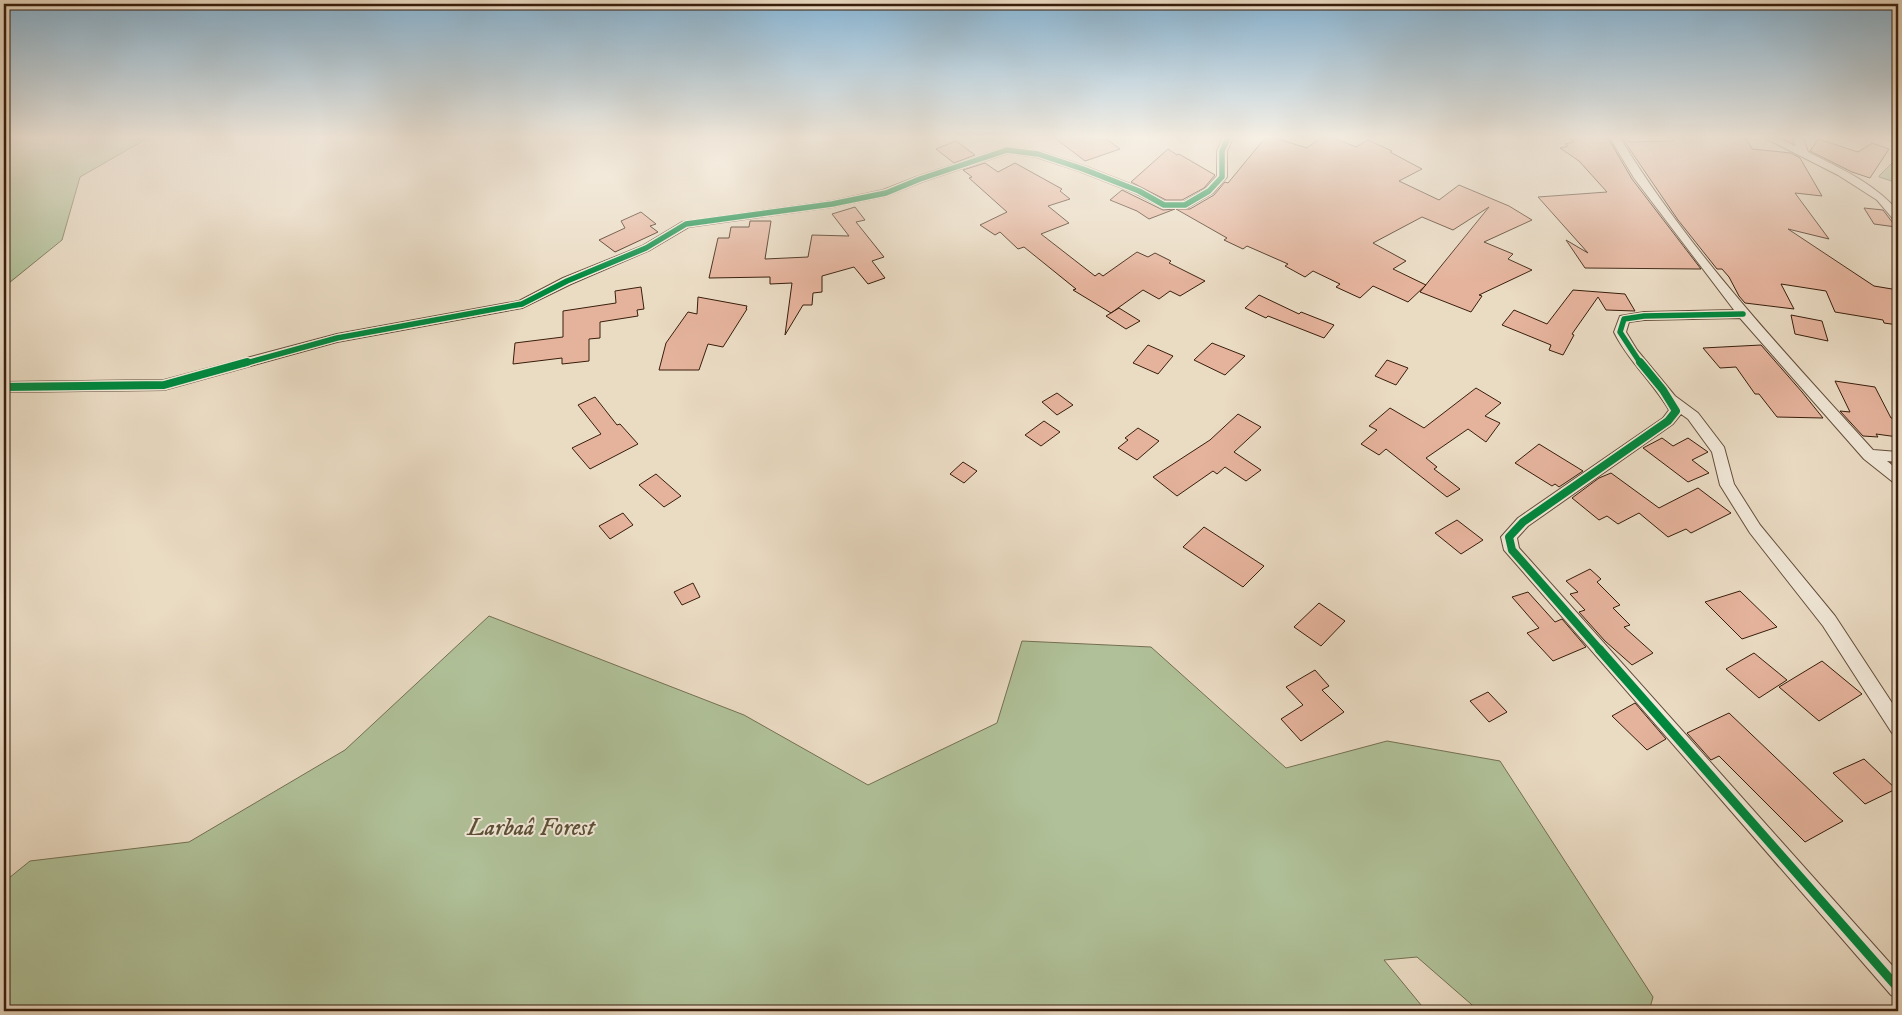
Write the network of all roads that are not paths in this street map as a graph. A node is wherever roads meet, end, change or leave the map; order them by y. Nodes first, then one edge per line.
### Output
1 (905, 185) edge
2 (1125, 185) edge
3 (1214, 185) edge
4 (1645, 185) edge
5 (1862, 185) edge
6 (1898, 218) edge
7 (1743, 314) junction
8 (4, 387) edge
9 (1671, 400) junction
10 (1869, 455) junction
11 (1898, 457) edge
12 (1898, 478) edge
13 (1898, 727) edge
14 (1898, 988) edge

1 - 8 street
2 - 3 street
4 - 7 street
5 - 6 street
7 - 9 street
7 - 10 street
9 - 13 street
9 - 14 street
10 - 11 street
10 - 12 street

